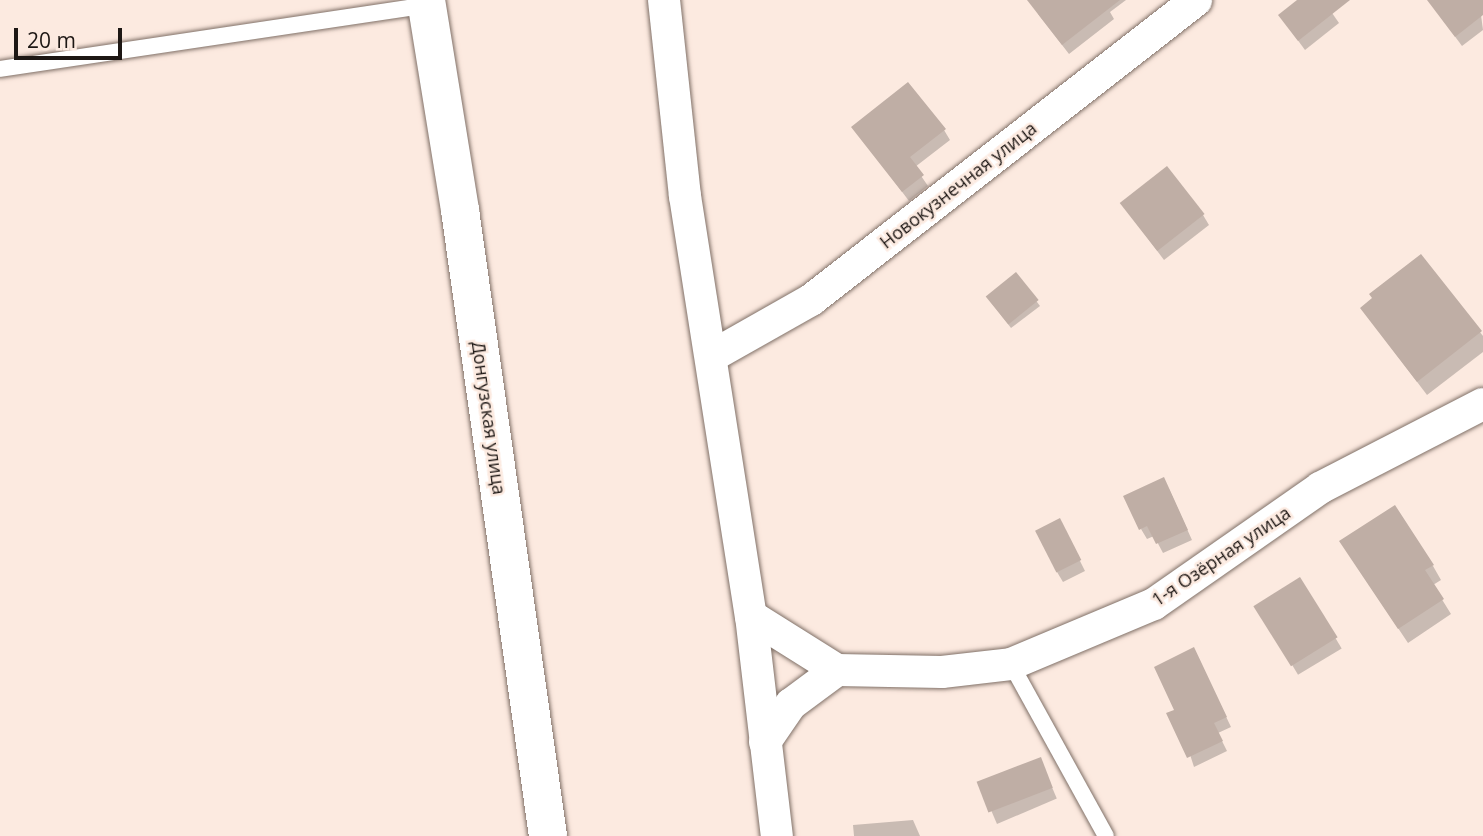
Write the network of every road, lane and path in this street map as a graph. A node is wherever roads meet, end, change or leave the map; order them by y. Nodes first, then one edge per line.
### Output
1 (664, 0) edge
2 (1195, 0) edge
3 (431, 2) edge
4 (0, 69) edge
5 (712, 356) junction
6 (1483, 404) edge
7 (751, 616) junction
8 (1011, 664) junction
9 (837, 670) junction
10 (765, 742) junction
11 (548, 836) edge
12 (777, 836) edge
13 (1106, 836) edge

1 - 5 street
2 - 5 street, Новокузнечная улица
3 - 4 lane
3 - 11 main road, Донгузская улица
5 - 7 street
6 - 8 street, 1-я Озёрная улица
7 - 9 street
7 - 10 street
8 - 9 street, 1-я Озёрная улица
8 - 13 lane
9 - 10 street
10 - 12 street

